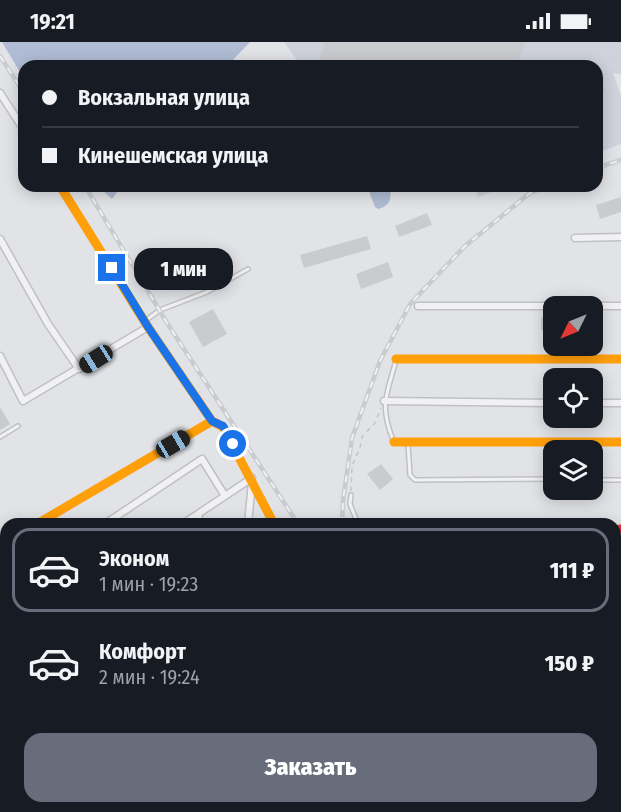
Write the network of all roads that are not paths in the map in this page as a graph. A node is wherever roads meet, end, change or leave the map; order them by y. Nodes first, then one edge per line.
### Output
1 (0, 93) edge
2 (18, 121) edge
3 (64, 192) edge
4 (621, 237) edge
5 (575, 238) dead end
6 (0, 239) edge
7 (248, 269) dead end
8 (418, 306) dead end
9 (621, 306) edge
10 (146, 324) junction
11 (0, 356) edge
12 (396, 358) joint
13 (621, 359) edge
14 (79, 369) junction
15 (384, 401) junction
16 (543, 403) edge
17 (603, 403) edge
18 (621, 403) edge
19 (212, 421) junction
20 (18, 426) dead end
21 (0, 437) edge
22 (394, 442) joint
23 (408, 442) junction
24 (621, 442) edge
25 (252, 478) junction
26 (543, 479) edge
27 (603, 480) edge
28 (621, 480) edge
29 (351, 495) road end
30 (225, 496) junction
31 (198, 514) junction
32 (47, 518) edge
33 (114, 518) edge
34 (192, 518) edge
35 (199, 518) edge
36 (249, 518) edge
37 (271, 518) edge
38 (356, 518) edge

1 - 2 street
3 - 10 street
4 - 5 street
6 - 14 street
7 - 10 lane
8 - 9 street
10 - 14 street
10 - 19 street
11 - 14 street
12 - 13 street
12 - 15 lane
15 - 16 street
15 - 22 lane
17 - 18 street
19 - 25 street
19 - 32 street
20 - 21 lane
22 - 23 street
23 - 24 street
23 - 26 lane
25 - 30 street
25 - 36 street
25 - 37 street
27 - 28 lane
29 - 38 lane
30 - 31 street
30 - 33 street
31 - 34 street
31 - 35 street

